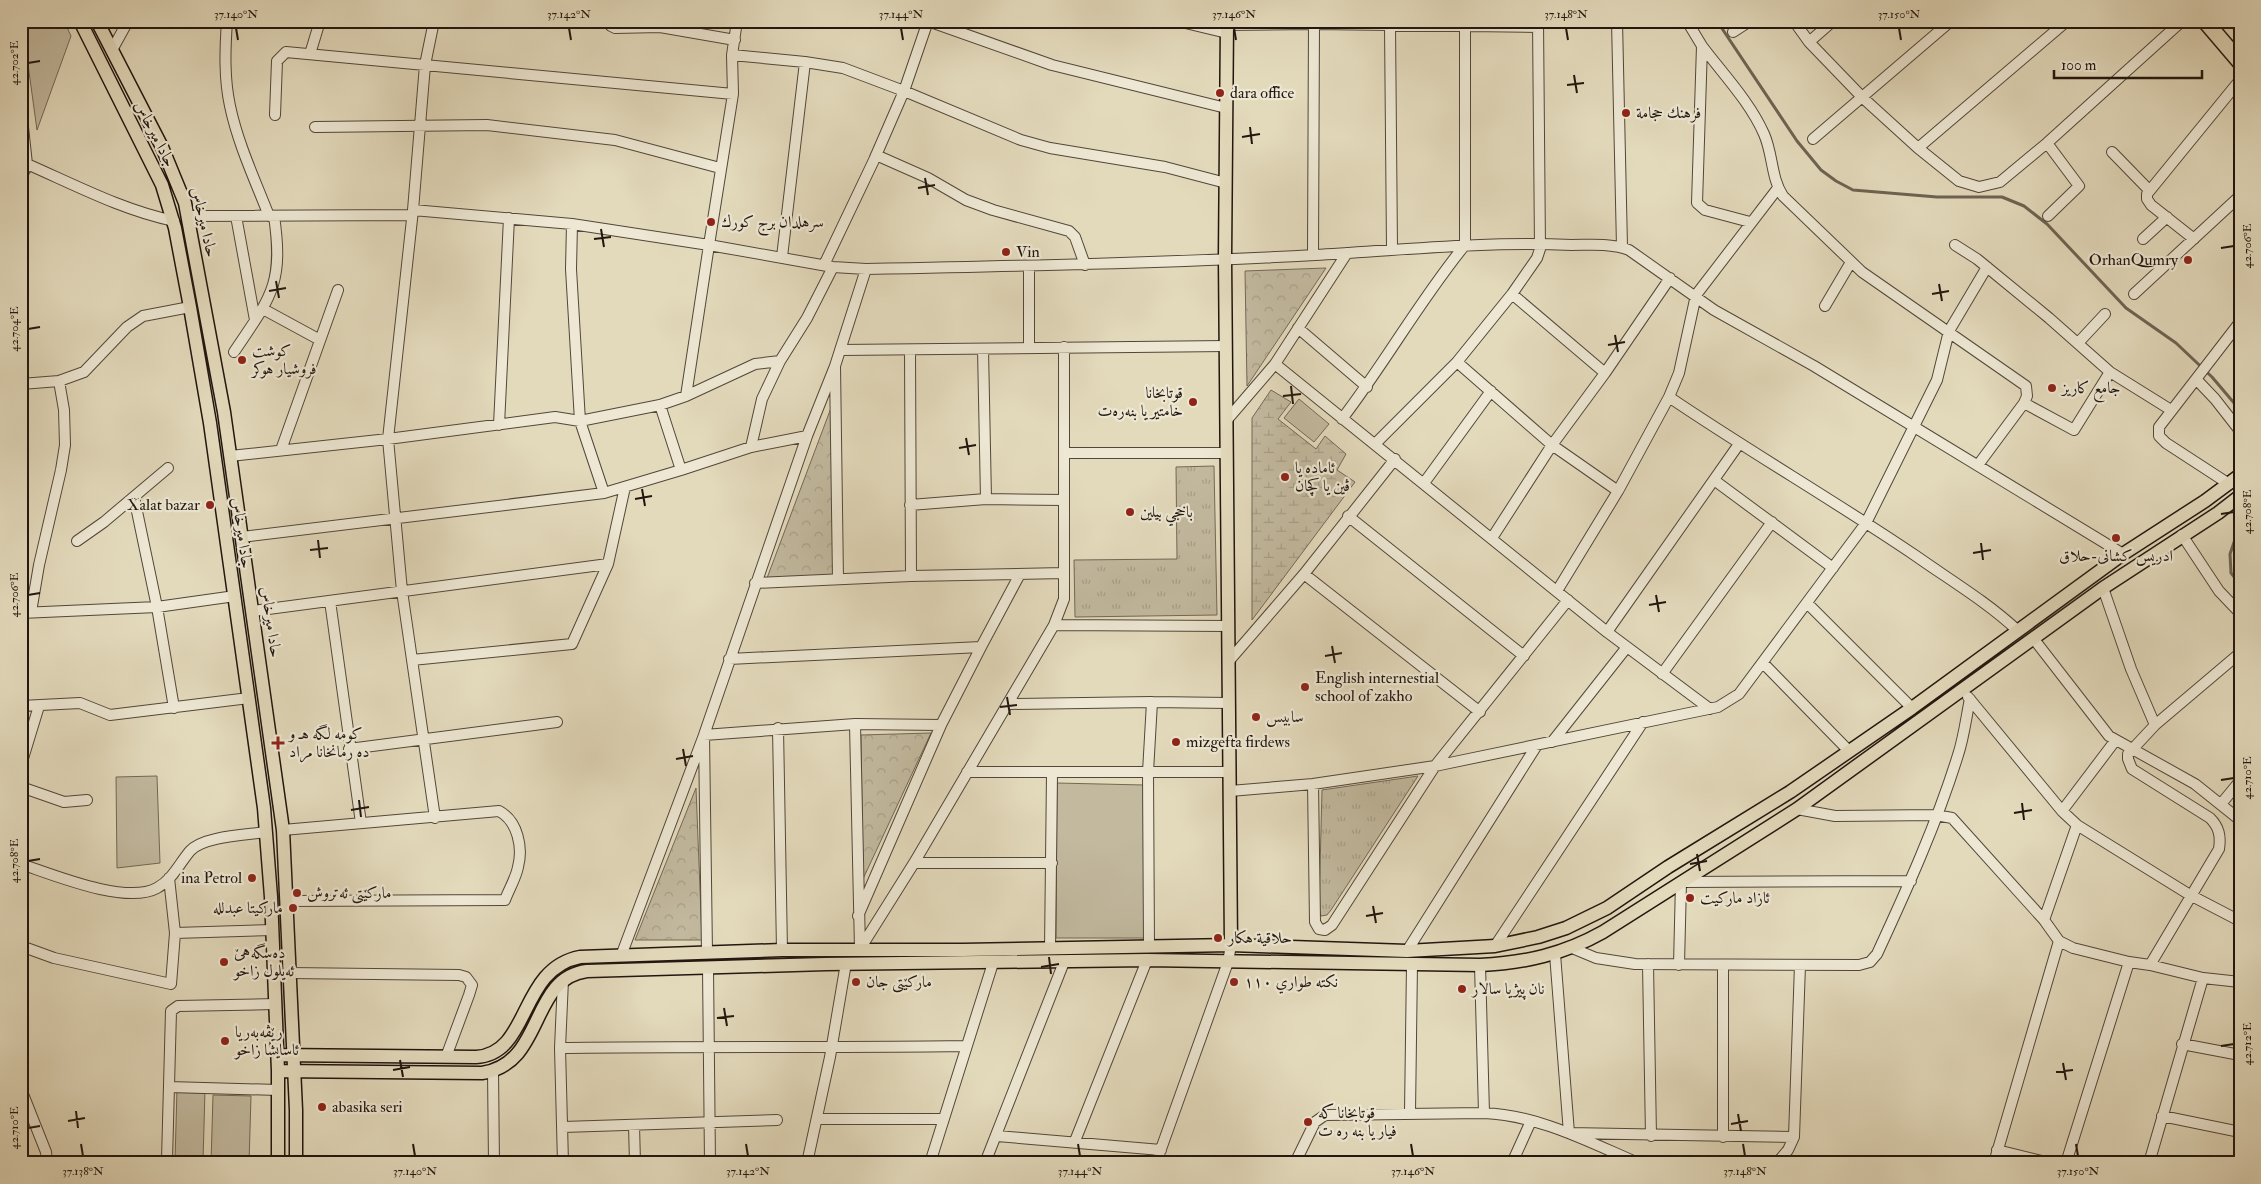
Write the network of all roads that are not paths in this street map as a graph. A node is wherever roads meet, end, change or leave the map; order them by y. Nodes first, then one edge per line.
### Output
1 (80, 21) edge
2 (97, 21) edge
3 (128, 21) edge
4 (227, 21) edge
5 (320, 21) edge
6 (434, 21) edge
7 (611, 21) edge
8 (737, 21) edge
9 (928, 21) edge
10 (1177, 21) edge
11 (1617, 21) edge
12 (1687, 21) edge
13 (1750, 21) edge
14 (1794, 21) edge
15 (1833, 21) edge
16 (1951, 21) edge
17 (2066, 21) edge
18 (2182, 21) edge
19 (2205, 21) edge
20 (1314, 22) edge
21 (1538, 24) edge
22 (1390, 25) junction
23 (1227, 26) edge
24 (1465, 26) junction
25 (1733, 32) dead end
26 (735, 40) junction
27 (1808, 42) junction
28 (1702, 46) junction
29 (112, 50) junction
30 (310, 54) junction
31 (732, 55) junction
32 (805, 62) junction
33 (2240, 62) edge
34 (425, 65) junction
35 (2240, 80) edge
36 (904, 91) junction
37 (733, 94) junction
38 (1863, 98) junction
39 (1226, 108) junction
40 (21, 109) edge
41 (275, 114) dead end
42 (419, 126) junction
43 (315, 127) dead end
44 (1813, 139) dead end
45 (2047, 143) junction
46 (1918, 148) junction
47 (2112, 152) dead end
48 (876, 156) junction
49 (24, 162) edge
50 (720, 168) junction
51 (21, 179) edge
52 (1226, 183) junction
53 (1778, 188) junction
54 (2149, 190) junction
55 (2240, 196) edge
56 (412, 213) junction
57 (188, 216) junction
58 (236, 216) junction
59 (272, 216) junction
60 (2048, 216) dead end
61 (2166, 217) junction
62 (509, 218) junction
63 (174, 222) junction
64 (1750, 222) junction
65 (572, 224) junction
66 (2143, 239) dead end
67 (2194, 239) junction
68 (1539, 243) junction
69 (709, 244) junction
70 (1465, 245) junction
71 (1955, 245) dead end
72 (1622, 247) junction
73 (1392, 249) junction
74 (1347, 253) junction
75 (1313, 255) junction
76 (782, 257) junction
77 (1225, 258) junction
78 (1851, 262) junction
79 (1085, 265) junction
80 (828, 266) junction
81 (1029, 266) junction
82 (1987, 267) junction
83 (866, 269) junction
84 (1670, 278) junction
85 (338, 290) dead end
86 (1512, 294) junction
87 (2134, 294) dead end
88 (1696, 296) junction
89 (1825, 306) dead end
90 (190, 307) junction
91 (263, 309) junction
92 (2105, 314) dead end
93 (255, 320) junction
94 (2240, 322) edge
95 (1298, 328) junction
96 (1949, 331) junction
97 (2236, 335) edge
98 (320, 340) junction
99 (2078, 343) junction
100 (1226, 346) junction
101 (1029, 347) junction
102 (1064, 347) junction
103 (983, 349) junction
104 (840, 350) junction
105 (910, 350) junction
106 (234, 352) dead end
107 (780, 361) junction
108 (1457, 362) junction
109 (1275, 364) junction
110 (835, 366) junction
111 (2110, 372) junction
112 (1605, 373) junction
113 (2196, 379) junction
114 (59, 381) junction
115 (21, 384) edge
116 (1367, 387) junction
117 (1490, 391) junction
118 (686, 396) junction
119 (1669, 397) junction
120 (2024, 402) junction
121 (660, 405) junction
122 (2171, 410) junction
123 (1342, 419) junction
124 (580, 421) junction
125 (1226, 421) junction
126 (499, 425) junction
127 (1914, 425) junction
128 (2240, 431) edge
129 (807, 436) junction
130 (388, 439) junction
131 (1375, 444) junction
132 (1740, 444) junction
133 (1552, 445) junction
134 (751, 447) junction
135 (281, 450) junction
136 (1226, 452) junction
137 (1064, 454) junction
138 (230, 456) junction
139 (1395, 459) junction
140 (1978, 465) junction
141 (168, 468) dead end
142 (681, 470) junction
143 (2240, 475) edge
144 (1714, 480) junction
145 (1424, 483) junction
146 (2229, 484) junction
147 (625, 487) junction
148 (1618, 491) junction
149 (604, 493) junction
150 (134, 496) junction
151 (2240, 496) edge
152 (986, 499) junction
153 (1064, 500) junction
154 (2205, 501) junction
155 (910, 505) junction
156 (2218, 513) junction
157 (1348, 516) junction
158 (394, 517) junction
159 (1772, 522) junction
160 (1866, 523) junction
161 (2182, 534) junction
162 (242, 537) junction
163 (1492, 538) junction
164 (77, 541) dead end
165 (2123, 554) junction
166 (608, 564) junction
167 (1833, 568) junction
168 (1064, 573) junction
169 (1020, 574) junction
170 (1304, 574) junction
171 (911, 576) junction
172 (838, 579) junction
173 (755, 583) junction
174 (2103, 588) junction
175 (402, 591) junction
176 (1557, 591) junction
177 (235, 596) junction
178 (1568, 600) junction
179 (330, 601) junction
180 (1807, 603) junction
181 (157, 607) junction
182 (253, 611) junction
183 (26, 612) edge
184 (2240, 613) edge
185 (1054, 625) junction
186 (1228, 626) junction
187 (2017, 630) junction
188 (1607, 632) junction
189 (2033, 638) junction
190 (981, 647) junction
191 (1627, 647) junction
192 (2240, 653) edge
193 (1524, 656) junction
194 (729, 659) junction
195 (412, 660) junction
196 (1228, 662) junction
197 (1762, 664) junction
198 (1662, 674) junction
199 (1966, 695) junction
200 (249, 698) junction
201 (1152, 702) junction
202 (1229, 703) junction
203 (1009, 704) junction
204 (21, 706) edge
205 (39, 706) junction
206 (174, 708) junction
207 (1912, 708) junction
208 (1710, 709) junction
209 (1480, 712) junction
210 (557, 722) dead end
211 (1643, 722) junction
212 (855, 724) junction
213 (941, 725) junction
214 (2155, 725) junction
215 (778, 728) junction
216 (704, 735) junction
217 (423, 739) junction
218 (2115, 741) junction
219 (1552, 742) junction
220 (1537, 745) junction
221 (349, 750) junction
222 (2131, 750) junction
223 (1848, 751) junction
224 (21, 765) edge
225 (1435, 766) junction
226 (1820, 771) junction
227 (967, 772) junction
228 (1148, 772) junction
229 (1229, 772) junction
230 (1052, 773) junction
231 (2240, 781) edge
232 (1313, 784) junction
233 (1832, 784) junction
234 (21, 787) edge
235 (1230, 791) junction
236 (88, 800) dead end
237 (2221, 804) junction
238 (1797, 809) junction
239 (2062, 811) junction
240 (1936, 815) junction
241 (434, 818) junction
242 (2240, 820) edge
243 (361, 823) junction
244 (2077, 825) junction
245 (283, 830) junction
246 (266, 832) junction
247 (914, 863) junction
248 (1052, 863) junction
249 (21, 864) edge
250 (169, 878) junction
251 (1911, 881) junction
252 (1681, 882) junction
253 (2190, 895) junction
254 (287, 901) junction
255 (858, 916) junction
256 (2044, 920) junction
257 (2240, 921) edge
258 (273, 930) junction
259 (174, 934) junction
260 (2059, 941) junction
261 (21, 946) edge
262 (1231, 946) junction
263 (1495, 946) junction
264 (1149, 947) junction
265 (1572, 948) junction
266 (860, 949) junction
267 (1050, 949) junction
268 (785, 950) junction
269 (808, 950) junction
270 (1407, 951) junction
271 (707, 953) junction
272 (1555, 954) junction
273 (621, 956) junction
274 (1147, 960) junction
275 (1064, 962) junction
276 (1228, 962) junction
277 (2129, 962) junction
278 (846, 963) junction
279 (992, 963) junction
280 (807, 964) junction
281 (1412, 964) junction
282 (1648, 964) junction
283 (786, 965) junction
284 (1480, 965) junction
285 (1679, 965) junction
286 (1800, 965) junction
287 (2150, 965) junction
288 (1723, 966) junction
289 (708, 967) junction
290 (289, 973) junction
291 (2203, 978) junction
292 (563, 980) junction
293 (2240, 982) edge
294 (275, 1004) junction
295 (2182, 1044) junction
296 (709, 1045) junction
297 (966, 1046) junction
298 (560, 1048) junction
299 (831, 1048) junction
300 (277, 1055) junction
301 (2240, 1055) edge
302 (292, 1056) junction
303 (446, 1056) junction
304 (278, 1071) junction
305 (493, 1071) junction
306 (294, 1072) junction
307 (169, 1087) junction
308 (21, 1089) edge
309 (278, 1090) junction
310 (1410, 1113) junction
311 (1484, 1113) junction
312 (2162, 1116) junction
313 (816, 1119) junction
314 (943, 1119) junction
315 (777, 1120) dead end
316 (710, 1121) junction
317 (1531, 1121) junction
318 (634, 1125) junction
319 (563, 1127) junction
320 (2240, 1132) edge
321 (1569, 1133) junction
322 (997, 1136) junction
323 (1651, 1136) junction
324 (1724, 1137) junction
325 (1794, 1137) junction
326 (1075, 1141) junction
327 (1161, 1150) junction
328 (1997, 1150) junction
329 (168, 1160) dead end
330 (47, 1163) edge
331 (278, 1163) edge
332 (296, 1163) edge
333 (494, 1163) edge
334 (563, 1163) edge
335 (634, 1163) edge
336 (710, 1163) edge
337 (807, 1163) edge
338 (930, 1163) edge
339 (986, 1163) edge
340 (1156, 1163) edge
341 (1295, 1163) edge
342 (1512, 1163) edge
343 (1638, 1163) edge
344 (1777, 1163) edge
345 (1994, 1163) edge
346 (2050, 1163) edge
347 (2066, 1163) edge
348 (2148, 1163) edge

1 - 63 main road, جادا ميرخاس
2 - 29 main road, حادا ميرخاس
3 - 29 street
4 - 59 street
5 - 30 street
6 - 34 street
7 - 26 street
8 - 26 street
9 - 36 street
9 - 39 street
10 - 23 street
11 - 72 street
12 - 28 street
13 - 25 street
14 - 27 street
15 - 27 street
16 - 38 street
17 - 46 street
18 - 45 street
19 - 33 highway
20 - 22 street
20 - 23 street
20 - 75 street
21 - 24 street
21 - 68 street
22 - 24 street
22 - 73 street
23 - 39 main road
24 - 70 street
26 - 31 street
27 - 38 street
28 - 53 street
28 - 64 street
29 - 57 main road, حادا ميرخاس
30 - 34 street
30 - 41 street
31 - 32 street
31 - 37 street
32 - 36 street
32 - 76 street
34 - 37 street
34 - 42 street
35 - 54 street
36 - 48 street
36 - 52 street
37 - 50 street
38 - 44 street
38 - 46 street
39 - 52 main road
40 - 49 street
42 - 43 street
42 - 50 street
42 - 56 street
45 - 46 street
45 - 60 street
47 - 54 street
48 - 79 street
48 - 80 street
49 - 51 street
49 - 63 street
50 - 69 street
52 - 77 main road
53 - 64 street
53 - 78 street
54 - 61 street
55 - 67 street
56 - 59 street
56 - 62 street
56 - 130 street
57 - 58 street
57 - 138 main road, حادا ميرخاس
58 - 59 street
58 - 93 street
59 - 91 street
61 - 66 street
61 - 67 street
62 - 65 street
62 - 126 street
63 - 90 main road, جادا ميرخاس
64 - 88 street
65 - 69 street
65 - 124 street
67 - 87 street
68 - 70 street
68 - 72 street
68 - 86 street
69 - 76 street
69 - 118 street
70 - 73 street
70 - 116 street
71 - 82 street
72 - 84 street
73 - 74 street
74 - 75 street
74 - 95 street
75 - 77 street
76 - 80 street
77 - 79 street
77 - 100 main road
78 - 89 street
78 - 96 street
79 - 81 street
80 - 83 street
80 - 107 street
81 - 83 street
81 - 101 street
82 - 96 street
82 - 99 street
83 - 104 street
84 - 88 street
84 - 112 street
85 - 98 street
86 - 108 street
86 - 112 street
88 - 119 street
88 - 127 street
90 - 114 street
90 - 177 main road, جادا ميرخاس
91 - 93 street
91 - 98 street
92 - 99 street
93 - 106 street
94 - 97 street
95 - 109 street
95 - 116 street
96 - 120 street
96 - 127 street
97 - 113 street
98 - 135 street
99 - 111 street
100 - 102 street
100 - 125 main road
101 - 102 street
101 - 103 street
102 - 137 street
103 - 105 street
103 - 152 street
104 - 105 street
104 - 110 street
105 - 155 street
107 - 118 street
107 - 134 street
108 - 117 street
108 - 131 street
109 - 123 street
109 - 125 street
110 - 129 street
110 - 172 street
111 - 120 street
111 - 122 street
112 - 133 street
113 - 122 street
113 - 128 street
114 - 115 street
114 - 183 street
116 - 123 street
117 - 133 street
117 - 145 street
118 - 121 street
119 - 132 street
119 - 148 street
120 - 140 street
121 - 124 street
121 - 142 street
122 - 146 street
123 - 131 street
124 - 126 street
124 - 149 street
125 - 136 main road
126 - 130 street
127 - 140 street
127 - 160 street
129 - 134 street
129 - 173 street
130 - 135 street
130 - 158 street
131 - 139 street
132 - 144 street
132 - 160 street
133 - 148 street
133 - 163 street
134 - 142 street
135 - 138 street
136 - 137 street
136 - 186 main road
137 - 153 street
138 - 162 main road, حادا ميرخاس
139 - 145 street
139 - 157 street
140 - 165 street
141 - 150 street
142 - 147 street
143 - 146 main road
144 - 159 street
144 - 188 street
145 - 163 street
146 - 154 main road
147 - 149 street
147 - 166 street
148 - 176 street
149 - 158 street
150 - 164 street
150 - 181 street
151 - 156 main road
152 - 153 street
152 - 155 street
153 - 168 street
154 - 156 main road
154 - 165 main road
155 - 171 street
156 - 161 main road
157 - 170 street
157 - 193 street
158 - 162 street
158 - 175 street
159 - 167 street
159 - 198 street
160 - 167 street
160 - 187 street
161 - 174 main road
161 - 184 street
162 - 182 main road, حادا ميرخاس
163 - 176 street
165 - 187 main road
166 - 175 street
166 - 195 street
167 - 180 street
168 - 169 street
168 - 185 street
169 - 171 street
169 - 190 street
170 - 196 street
170 - 209 street
171 - 172 street
172 - 173 street
173 - 194 street
174 - 189 main road
174 - 214 street
175 - 179 street
175 - 195 street
176 - 178 street
177 - 181 street
177 - 200 main road, جادا ميرخاس
178 - 188 street
178 - 193 street
179 - 182 street
179 - 221 street
180 - 197 street
180 - 207 street
181 - 183 street
181 - 206 street
182 - 245 main road, حادا ميرخاس
185 - 186 street
185 - 203 street
186 - 196 main road
187 - 207 main road
188 - 191 street
189 - 199 main road
189 - 218 street
190 - 194 street
190 - 213 street
191 - 198 street
191 - 219 street
192 - 214 street
193 - 209 street
194 - 216 street
195 - 217 street
196 - 202 main road
197 - 208 street
197 - 223 street
198 - 208 street
199 - 233 main road
199 - 239 street
199 - 240 street
200 - 206 street
200 - 246 main road, جادا ميرخاس
201 - 202 street
201 - 203 street
201 - 228 street
202 - 229 main road
203 - 227 street
204 - 205 street
205 - 206 street
205 - 224 street
207 - 223 main road
208 - 211 street
209 - 225 street
210 - 217 street
211 - 219 street
211 - 263 street
212 - 213 street
212 - 215 street
212 - 255 street
213 - 255 street
214 - 222 street
215 - 216 street
215 - 268 street
216 - 271 street
216 - 273 street
217 - 221 street
217 - 241 street
218 - 222 street
218 - 239 street
219 - 220 street
220 - 225 street
220 - 270 street
221 - 243 street
222 - 237 street
222 - 253 street
223 - 226 main road
225 - 232 street
225 - 232 street
226 - 233 main road
226 - 263 main road
227 - 230 street
227 - 247 street
228 - 229 street
228 - 230 street
228 - 264 street
229 - 235 main road
230 - 248 street
231 - 237 street
232 - 235 street
233 - 238 main road
234 - 236 street
235 - 262 main road
237 - 242 street
238 - 240 street
238 - 252 main road
239 - 244 street
240 - 251 street
240 - 256 street
241 - 243 street
241 - 254 street
243 - 245 street
244 - 253 street
244 - 256 street
245 - 254 main road, حادا ميرخاس
246 - 250 street
246 - 258 main road, جادا ميرخاس
247 - 248 street
247 - 266 street
248 - 267 street
249 - 250 street
250 - 259 street
251 - 252 street
251 - 286 street
252 - 265 main road
252 - 285 street
253 - 257 street
253 - 287 street
254 - 290 main road, حادا ميرخاس
255 - 266 street
256 - 260 street
258 - 259 street
258 - 294 main road, جادا ميرخاس
259 - 261 street
260 - 277 street
260 - 328 street
262 - 264 main road
262 - 270 main road
262 - 276 street
263 - 270 main road
264 - 267 main road
265 - 272 main road
265 - 282 street
266 - 267 main road
266 - 269 main road
268 - 269 main road
268 - 271 main road
268 - 283 main road
269 - 280 main road
271 - 273 main road
272 - 284 main road
272 - 321 street
273 - 303 main road
274 - 275 main road
274 - 276 main road
274 - 326 street
275 - 279 main road
275 - 322 street
276 - 281 main road
276 - 327 street
277 - 287 street
277 - 347 street
278 - 279 main road
278 - 280 main road
278 - 299 street
279 - 297 street
280 - 283 main road
281 - 284 main road
281 - 310 street
282 - 285 street
282 - 323 street
283 - 289 main road
284 - 311 street
285 - 288 street
286 - 288 street
286 - 325 street
287 - 291 street
288 - 324 street
289 - 292 main road
289 - 296 street
290 - 302 main road, حادا ميرخاس
290 - 303 street
291 - 293 street
291 - 295 street
292 - 298 street
292 - 305 main road
294 - 300 main road, جادا ميرخاس
294 - 307 street
295 - 301 street
295 - 312 street
296 - 298 street
296 - 299 street
296 - 316 street
297 - 299 street
297 - 314 street
298 - 319 street
299 - 313 street
300 - 302 main road
300 - 304 main road, جادا ميرخاس
302 - 303 main road
302 - 306 main road, حادا ميرخاس
304 - 306 main road
304 - 309 main road, جادا ميرخاس
305 - 306 main road
305 - 333 street
306 - 332 main road, حادا ميرخاس
307 - 309 street
307 - 329 street
308 - 330 street
309 - 331 main road, جادا ميرخاس
310 - 311 street
310 - 341 street
311 - 317 street
312 - 320 street
312 - 348 street
313 - 314 street
313 - 337 street
314 - 338 street
315 - 316 street
316 - 318 street
316 - 336 street
317 - 321 street
317 - 342 street
318 - 319 street
318 - 335 street
319 - 334 street
321 - 323 street
321 - 343 street
322 - 326 street
322 - 339 street
323 - 324 street
324 - 325 street
325 - 344 street
326 - 327 street
327 - 340 street
328 - 345 street
328 - 346 street

